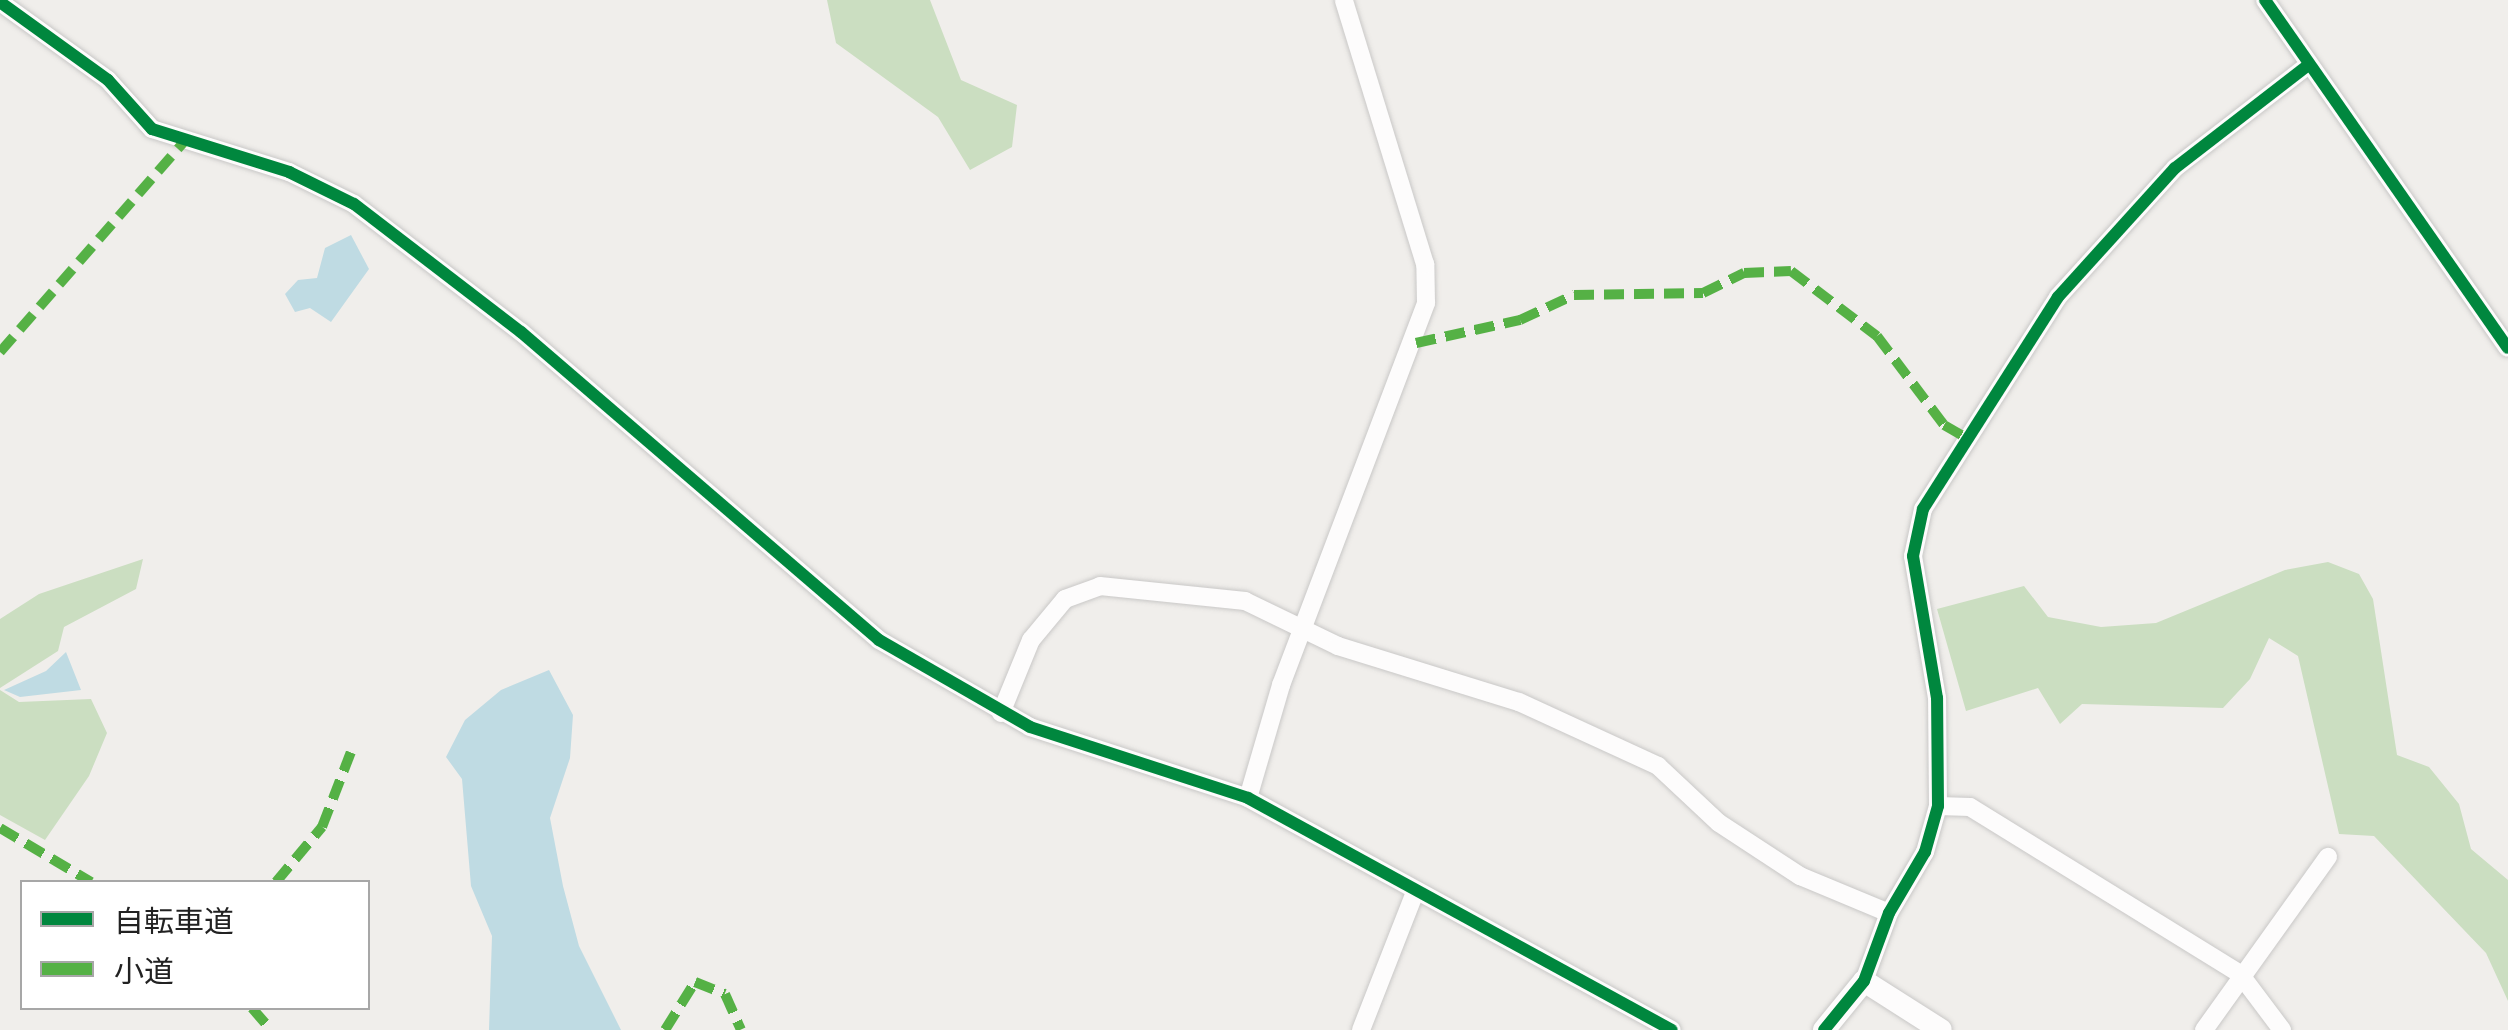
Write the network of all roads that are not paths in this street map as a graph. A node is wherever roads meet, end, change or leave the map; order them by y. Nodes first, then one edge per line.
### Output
1 (1344, 0) edge
2 (2265, 0) edge
3 (0, 2) edge
4 (2308, 66) junction
5 (2508, 348) edge
6 (1303, 626) junction
7 (1001, 713) junction
8 (1248, 798) junction
9 (1938, 806) junction
10 (2328, 857) dead end
11 (1414, 892) junction
12 (1889, 913) junction
13 (2240, 974) junction
14 (1864, 981) junction
15 (1362, 1030) edge
16 (1672, 1030) edge
17 (1824, 1030) edge
18 (1941, 1030) edge
19 (2204, 1030) edge
20 (2282, 1030) edge

1 - 6 street
2 - 4 street
3 - 7 street
4 - 5 street
4 - 9 street
6 - 7 street
6 - 8 street
6 - 12 street
7 - 8 street
8 - 11 street
9 - 12 street
9 - 13 street
10 - 13 street
11 - 15 street
11 - 16 street
12 - 14 street
13 - 19 street
13 - 20 street
14 - 17 street
14 - 18 street

